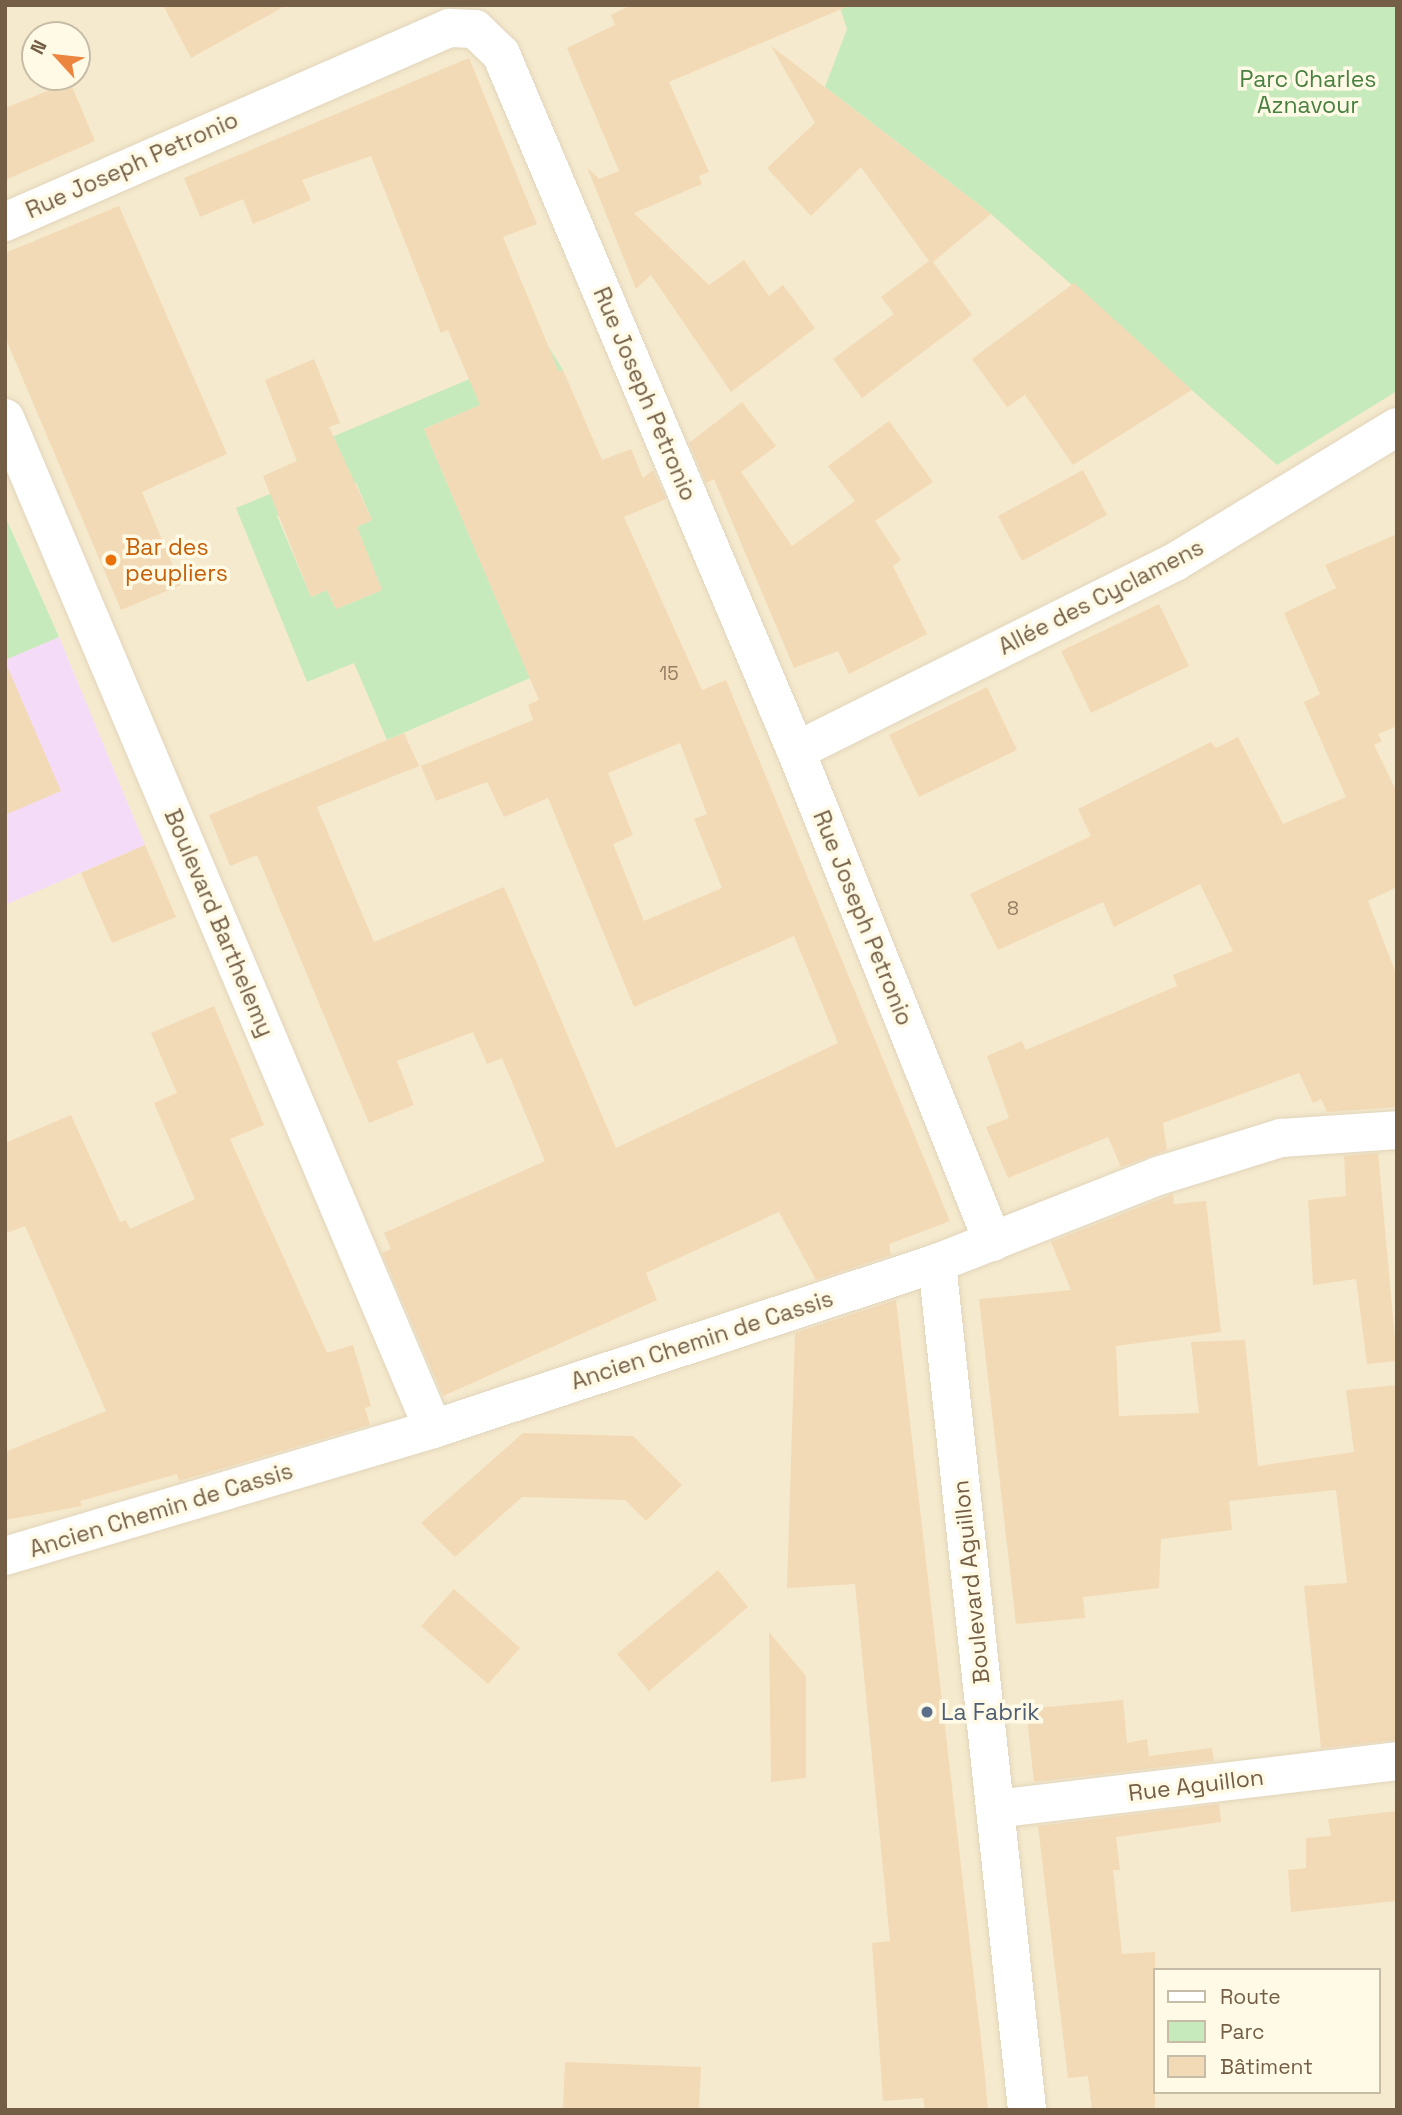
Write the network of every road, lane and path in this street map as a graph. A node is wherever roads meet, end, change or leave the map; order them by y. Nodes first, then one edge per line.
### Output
1 (5, 222) edge
2 (5, 418) edge
3 (1397, 427) edge
4 (796, 751) junction
5 (1397, 1129) edge
6 (993, 1242) junction
7 (937, 1263) junction
8 (433, 1429) junction
9 (5, 1556) edge
10 (1397, 1761) edge
11 (995, 1809) junction
12 (1027, 2110) edge

1 - 4 street, Rue Joseph Petronio
2 - 8 street, Boulevard Barthelemy
3 - 4 street, Allée des Cyclamens
4 - 6 street, Rue Joseph Petronio
5 - 6 street, Ancien Chemin de Cassis
6 - 7 street, Ancien Chemin de Cassis
7 - 8 street, Ancien Chemin de Cassis
7 - 11 street, Boulevard Aguillon
8 - 9 street, Ancien Chemin de Cassis
10 - 11 street, Rue Aguillon
11 - 12 street, Boulevard Aguillon

